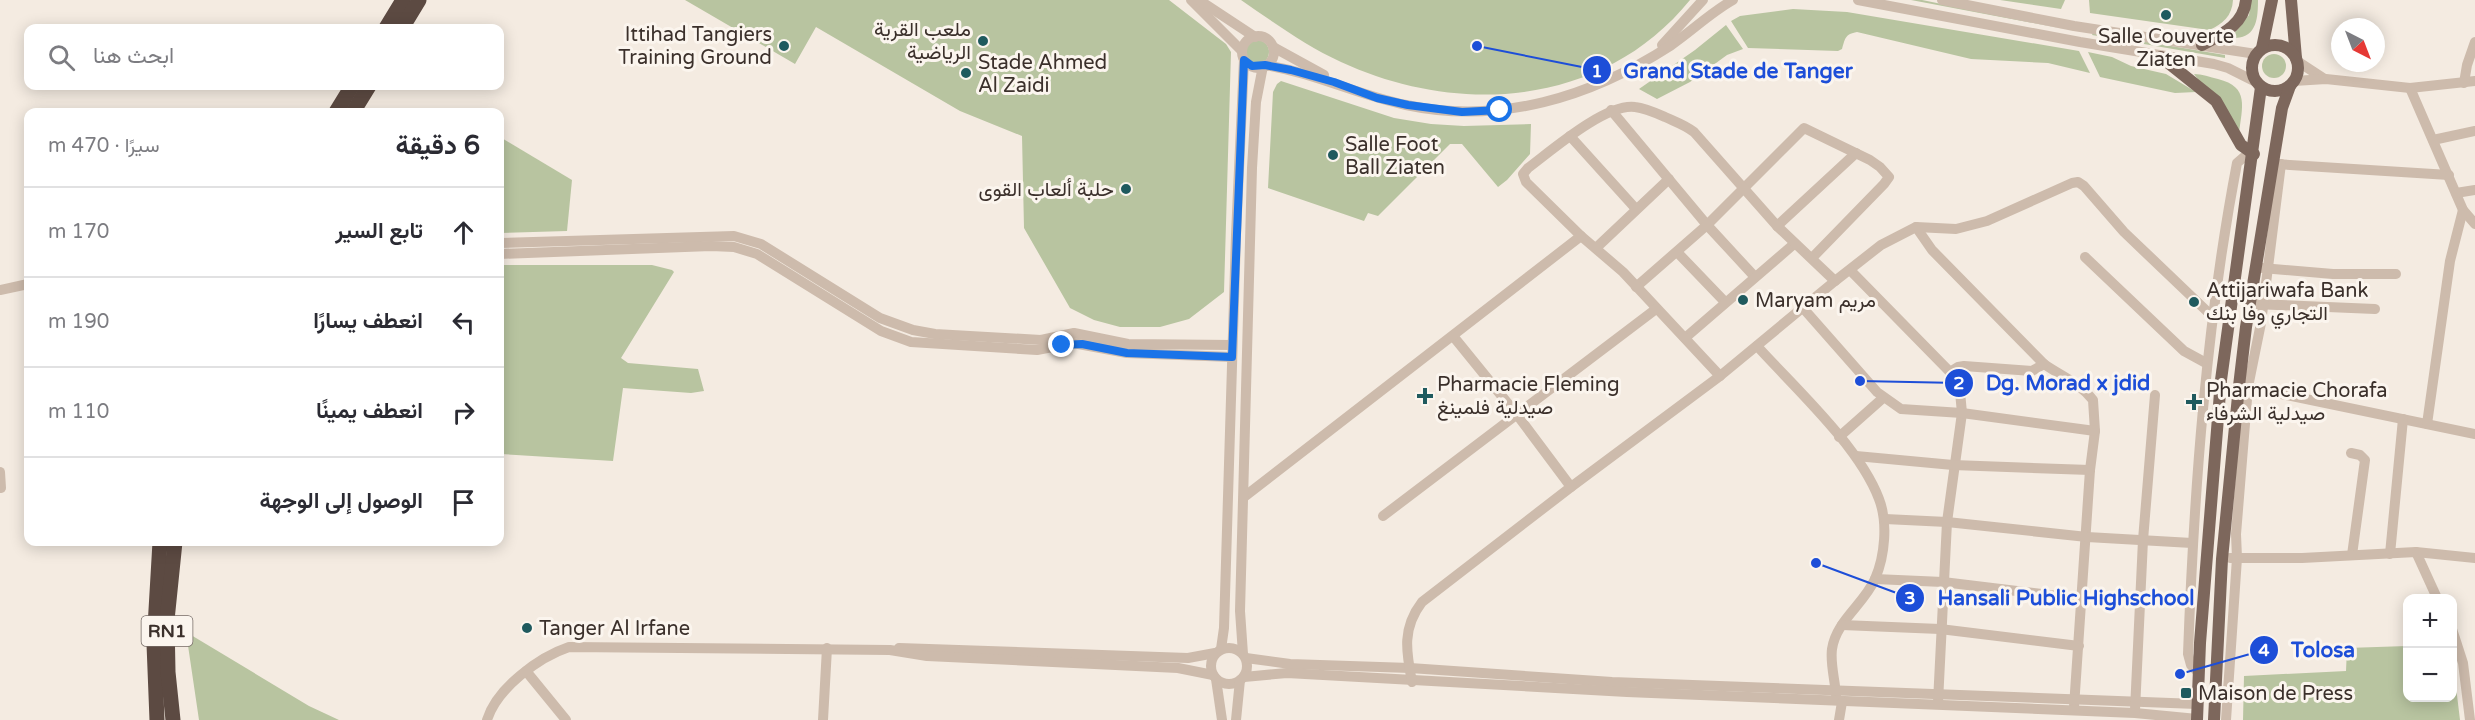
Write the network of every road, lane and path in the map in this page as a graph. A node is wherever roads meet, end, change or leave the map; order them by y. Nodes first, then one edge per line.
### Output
1 (403, 0) edge
2 (419, 0) edge
3 (1191, 0) edge
4 (1199, 0) edge
5 (1703, 0) edge
6 (1733, 0) edge
7 (1858, 0) edge
8 (1942, 0) edge
9 (2246, 0) edge
10 (2272, 0) edge
11 (2291, 0) edge
12 (388, 24) edge
13 (404, 24) edge
14 (1255, 37) junction
15 (2475, 42) edge
16 (2202, 45) junction
17 (1272, 47) junction
18 (2259, 51) junction
19 (1657, 52) junction
20 (1243, 55) junction
21 (2161, 57) junction
22 (2297, 60) junction
23 (1264, 66) junction
24 (2326, 79) junction
25 (1334, 82) junction
26 (2470, 82) edge
27 (2292, 84) junction
28 (2258, 85) junction
29 (2410, 88) junction
30 (350, 90) edge
31 (367, 90) edge
32 (338, 108) edge
33 (355, 108) edge
34 (1611, 110) junction
35 (2475, 131) edge
36 (1570, 136) junction
37 (2433, 140) junction
38 (2239, 141) junction
39 (1856, 153) junction
40 (2253, 155) junction
41 (2237, 163) junction
42 (2277, 164) junction
43 (2449, 175) junction
44 (1669, 179) junction
45 (1744, 190) junction
46 (2475, 190) edge
47 (2456, 193) junction
48 (1636, 209) junction
49 (2463, 210) junction
50 (1707, 225) junction
51 (2475, 225) edge
52 (1777, 226) junction
53 (1916, 227) junction
54 (1581, 236) junction
55 (504, 243) edge
56 (1794, 244) junction
57 (1596, 248) junction
58 (1677, 252) junction
59 (504, 254) edge
60 (2085, 257) dead end
61 (1812, 258) junction
62 (2262, 268) junction
63 (1850, 270) junction
64 (2396, 274) dead end
65 (1755, 277) junction
66 (1835, 281) junction
67 (24, 285) edge
68 (1636, 286) junction
69 (0, 290) edge
70 (1725, 302) junction
71 (2256, 304) junction
72 (1803, 308) junction
73 (1656, 309) junction
74 (2375, 309) dead end
75 (2213, 317) junction
76 (1453, 336) junction
77 (1685, 338) junction
78 (1756, 346) junction
79 (1232, 351) junction
80 (2206, 363) junction
81 (2044, 364) junction
82 (1950, 372) junction
83 (1720, 376) junction
84 (2244, 386) junction
85 (2155, 395) dead end
86 (1883, 398) junction
87 (1962, 413) junction
88 (1518, 416) junction
89 (2403, 419) junction
90 (2427, 424) junction
91 (2095, 431) junction
92 (2475, 434) edge
93 (1839, 437) junction
94 (2351, 453) dead end
95 (1856, 456) junction
96 (1953, 465) junction
97 (2090, 470) junction
98 (0, 472) edge
99 (1571, 487) junction
100 (1, 488) edge
101 (1244, 497) junction
102 (1383, 516) dead end
103 (1885, 519) junction
104 (1947, 522) junction
105 (2087, 537) junction
106 (2143, 540) junction
107 (2192, 543) junction
108 (160, 546) edge
109 (175, 546) edge
110 (2416, 552) junction
111 (2390, 554) junction
112 (2352, 555) junction
113 (2237, 558) junction
114 (2475, 558) edge
115 (2222, 559) junction
116 (1875, 579) junction
117 (1943, 582) junction
118 (2435, 594) edge
119 (2082, 598) junction
120 (1842, 625) junction
121 (1940, 629) junction
122 (2457, 644) edge
123 (2079, 646) junction
124 (827, 648) junction
125 (890, 650) junction
126 (1218, 651) junction
127 (1244, 656) junction
128 (1410, 668) junction
129 (526, 671) junction
130 (2199, 673) junction
131 (1215, 677) junction
132 (1242, 679) junction
133 (1412, 681) junction
134 (1838, 698) junction
135 (1938, 700) junction
136 (2197, 704) junction
137 (2074, 705) junction
138 (2135, 708) junction
139 (2197, 719) edge
140 (157, 720) edge
141 (173, 720) edge
142 (487, 720) edge
143 (566, 720) edge
144 (823, 720) edge
145 (1222, 720) edge
146 (1236, 720) edge
147 (1839, 720) edge
148 (2214, 720) edge
149 (2226, 720) edge
150 (2470, 720) edge

1 - 12 highway
2 - 13 highway
3 - 20 street
4 - 14 street
5 - 19 street
6 - 19 street
7 - 21 street
8 - 16 street
9 - 16 main road
10 - 18 main road
11 - 22 main road
14 - 17 street
14 - 20 street
15 - 26 street
16 - 18 street
17 - 23 street
17 - 25 street
18 - 22 main road
18 - 28 main road
19 - 25 street
20 - 23 street
20 - 79 street
21 - 28 street
21 - 38 main road
22 - 24 street
22 - 27 main road
23 - 25 street
23 - 101 street
24 - 27 street
24 - 29 street
26 - 29 street
27 - 28 main road
27 - 42 main road
28 - 40 main road
29 - 37 street
30 - 32 highway
31 - 33 highway
34 - 36 street
34 - 44 street
34 - 45 street
35 - 37 street
36 - 48 street
36 - 54 street
37 - 43 street
38 - 40 main road
38 - 41 street
39 - 45 street
39 - 52 street
39 - 61 street
40 - 41 street
40 - 130 main road
41 - 75 street
42 - 43 street
42 - 62 main road
43 - 47 street
44 - 48 street
44 - 50 street
45 - 50 street
45 - 52 street
46 - 47 street
47 - 49 street
48 - 57 street
49 - 51 street
49 - 90 street
50 - 58 street
50 - 65 street
52 - 56 street
53 - 63 street
53 - 75 street
53 - 81 street
54 - 57 street
54 - 76 street
55 - 79 street
56 - 61 street
56 - 65 street
57 - 68 street
58 - 68 street
58 - 70 street
59 - 79 street
60 - 80 street
61 - 66 street
62 - 64 street
62 - 71 main road
63 - 66 street
63 - 82 street
65 - 70 street
66 - 72 street
67 - 69 street
68 - 73 street
70 - 77 street
71 - 74 street
71 - 84 main road
72 - 78 street
72 - 86 street
73 - 77 street
73 - 88 street
75 - 80 street
76 - 88 street
76 - 101 street
77 - 83 street
78 - 83 street
78 - 93 street
79 - 126 street
80 - 107 street
81 - 82 street
81 - 91 street
82 - 87 street
83 - 99 street
84 - 89 street
84 - 113 street
84 - 115 main road
85 - 106 street
86 - 87 street
86 - 93 street
87 - 91 street
87 - 96 street
88 - 99 street
88 - 102 street
89 - 90 street
89 - 111 street
90 - 92 street
91 - 97 street
93 - 95 street
94 - 112 street
95 - 96 street
95 - 103 street
96 - 97 street
96 - 104 street
97 - 105 street
98 - 100 street
99 - 128 street
101 - 127 street
103 - 104 street
103 - 116 street
104 - 105 street
104 - 117 street
105 - 106 street
105 - 119 street
106 - 107 street
106 - 138 street
107 - 130 street
108 - 140 highway, RN1
109 - 141 highway, RN1
110 - 111 street
110 - 114 street
110 - 118 street
111 - 112 street
112 - 113 street
113 - 115 street
113 - 149 street
115 - 148 main road
116 - 117 street
116 - 120 street
117 - 119 street
117 - 121 street
119 - 123 street
120 - 121 street
120 - 134 street
121 - 123 street
121 - 135 street
122 - 150 street
123 - 137 street
124 - 125 street
124 - 129 street
124 - 144 street
125 - 126 street
125 - 131 street
126 - 127 street
126 - 131 street
127 - 128 street
127 - 132 street
128 - 133 street
128 - 134 street
129 - 142 street
129 - 143 street
130 - 136 main road
131 - 132 street
131 - 145 street
132 - 133 street
132 - 146 street
133 - 134 street
134 - 135 street
134 - 147 street
135 - 137 street
136 - 138 street
136 - 139 main road
137 - 138 street
138 - 139 street

